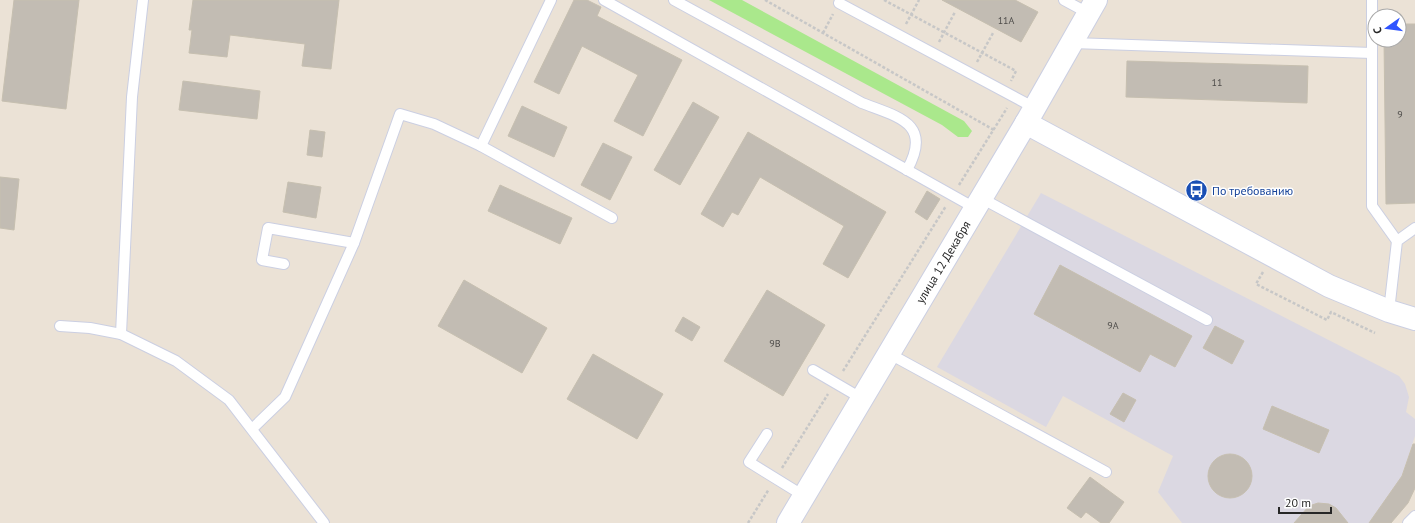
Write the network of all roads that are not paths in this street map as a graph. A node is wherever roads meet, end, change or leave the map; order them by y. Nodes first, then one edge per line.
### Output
1 (143, 0) edge
2 (551, 0) edge
3 (604, 0) edge
4 (674, 0) edge
5 (1064, 0) edge
6 (1372, 0) edge
7 (839, 4) road end
8 (1092, 6) edge
9 (1072, 43) junction
10 (1372, 53) junction
11 (1030, 116) junction
12 (481, 146) junction
13 (907, 170) junction
14 (978, 203) junction
15 (612, 218) dead end
16 (1415, 228) edge
17 (1397, 241) junction
18 (354, 243) junction
19 (284, 264) dead end
20 (1389, 312) junction
21 (1415, 319) edge
22 (1207, 320) dead end
23 (60, 326) dead end
24 (122, 334) junction
25 (888, 353) junction
26 (813, 370) dead end
27 (860, 398) junction
28 (252, 429) junction
29 (767, 434) dead end
30 (1106, 472) dead end
31 (804, 496) junction
32 (1415, 516) edge
33 (324, 523) edge
34 (788, 523) edge
35 (1408, 523) edge

1 - 24 lane
2 - 12 lane
3 - 13 lane
4 - 13 lane
5 - 8 lane
6 - 10 lane
7 - 11 lane
8 - 9 main road, улица 12 Декабря
9 - 10 lane
9 - 11 main road, улица 12 Декабря
10 - 17 lane
11 - 14 main road, улица 12 Декабря
11 - 20 main road
12 - 15 lane
12 - 18 lane
13 - 14 lane
14 - 22 lane
14 - 25 main road, улица 12 Декабря
16 - 17 lane
17 - 20 lane
18 - 19 lane
18 - 28 lane
20 - 21 main road
23 - 24 lane
24 - 28 lane
25 - 27 main road, улица 12 Декабря
25 - 30 lane
26 - 27 lane
27 - 31 main road, улица 12 Декабря
28 - 33 lane
29 - 31 lane
31 - 34 main road, улица 12 Декабря
32 - 35 lane

